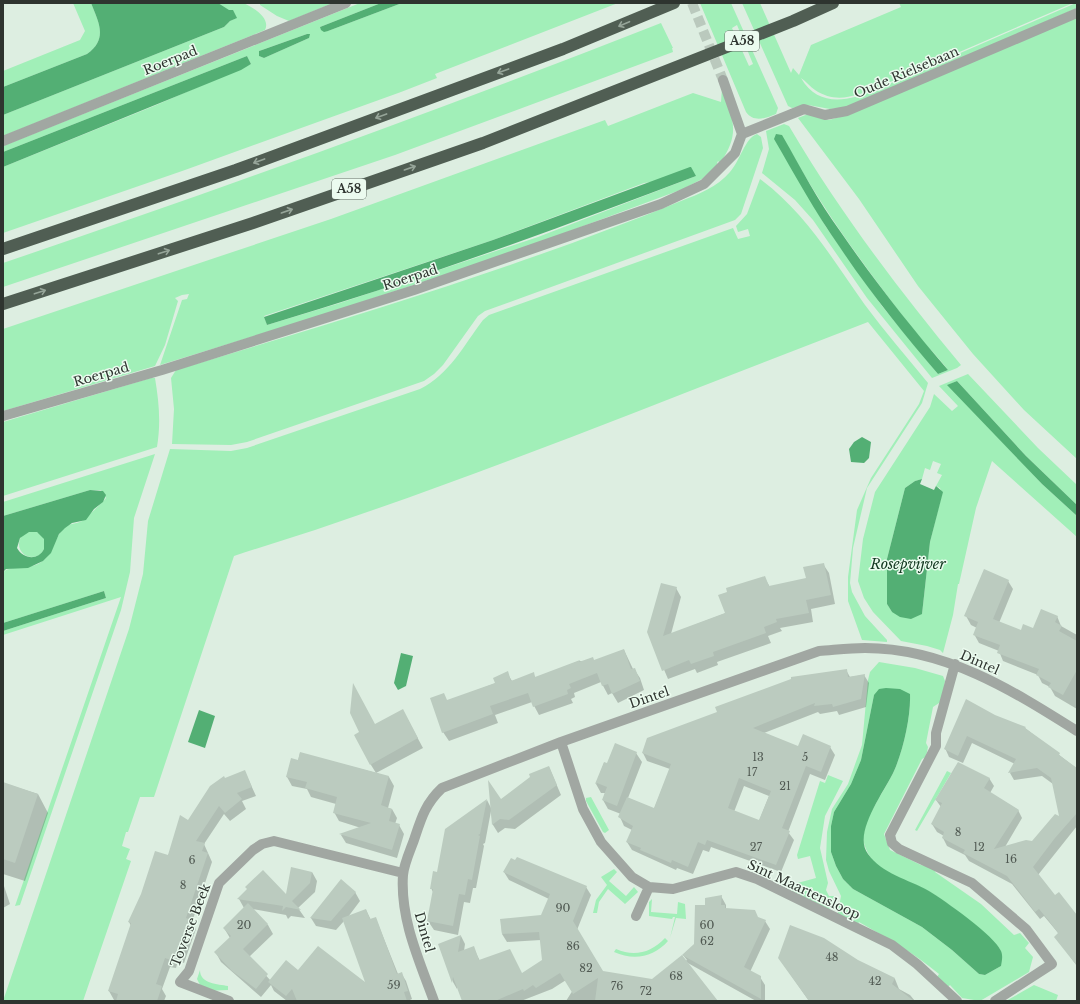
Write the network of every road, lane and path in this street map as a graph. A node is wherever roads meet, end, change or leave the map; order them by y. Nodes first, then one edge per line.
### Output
1 (346, 3) edge
2 (674, 3) edge
3 (833, 3) edge
4 (1077, 13) edge
5 (723, 80) tunnel mouth
6 (742, 134) junction
7 (3, 141) edge
8 (3, 249) edge
9 (3, 304) edge
10 (3, 416) edge
11 (955, 664) junction
12 (1077, 731) edge
13 (561, 742) junction
14 (403, 873) junction
15 (649, 887) junction
16 (636, 916) dead end
17 (229, 1001) edge
18 (434, 1001) edge
19 (957, 1001) edge
20 (995, 1001) edge

1 - 7 street, Roerpad
2 -> 8 highway
9 -> 3 highway, A58
4 - 6 street, Oude Rielsebaan
5 - 6 street
6 - 10 street, Roerpad
11 - 12 street, Dintel
11 - 13 street, Dintel
11 - 20 street
13 - 14 street, Dintel
13 - 15 street, Sint Maartensloop
14 - 17 street, Toverse Beek
14 - 18 street, Dintel
15 - 16 street
15 - 19 street, Sint Maartensloop

